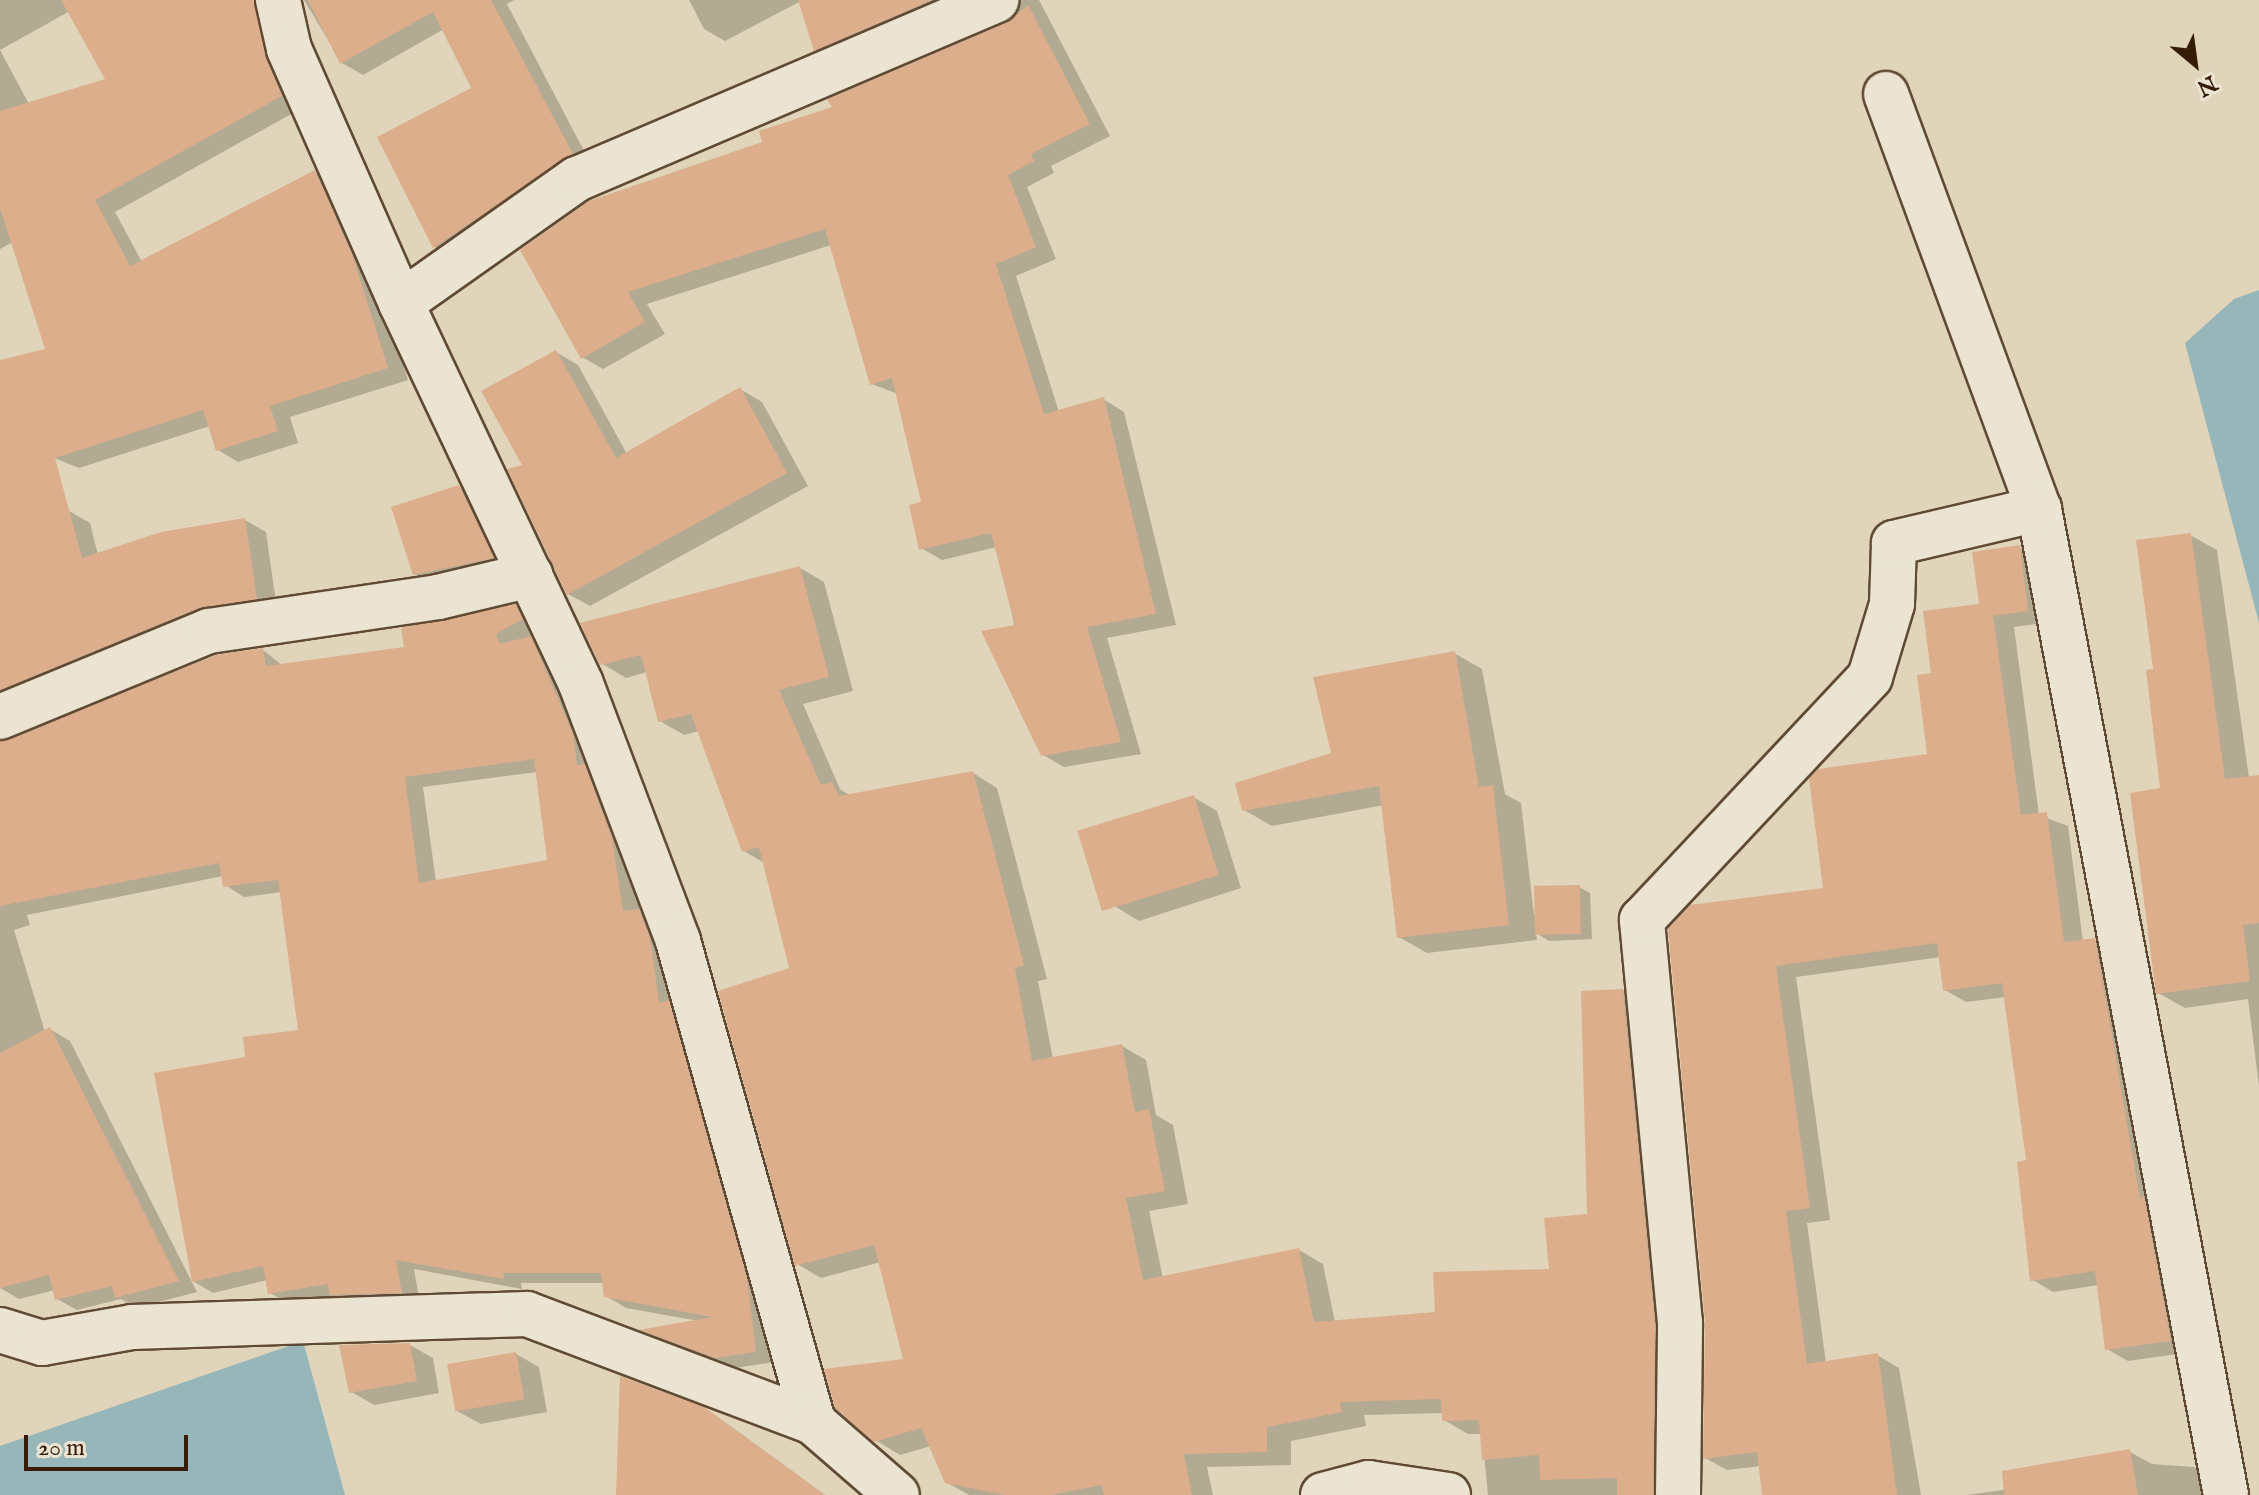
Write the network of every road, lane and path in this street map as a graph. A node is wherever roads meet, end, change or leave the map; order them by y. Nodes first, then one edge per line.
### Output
1 (278, 0) edge
2 (996, 0) edge
3 (1886, 94) dead end
4 (401, 303) junction
5 (2039, 509) junction
6 (530, 575) junction
7 (0, 717) edge
8 (0, 1330) edge
9 (813, 1422) junction
10 (1329, 1494) edge
11 (897, 1495) edge
12 (1448, 1495) edge
13 (1678, 1495) edge
14 (2226, 1495) edge

1 - 4 street
2 - 4 street
3 - 5 street
4 - 6 street
5 - 13 street
5 - 14 street
6 - 7 street
6 - 9 street
8 - 9 street
9 - 11 street
10 - 12 street

